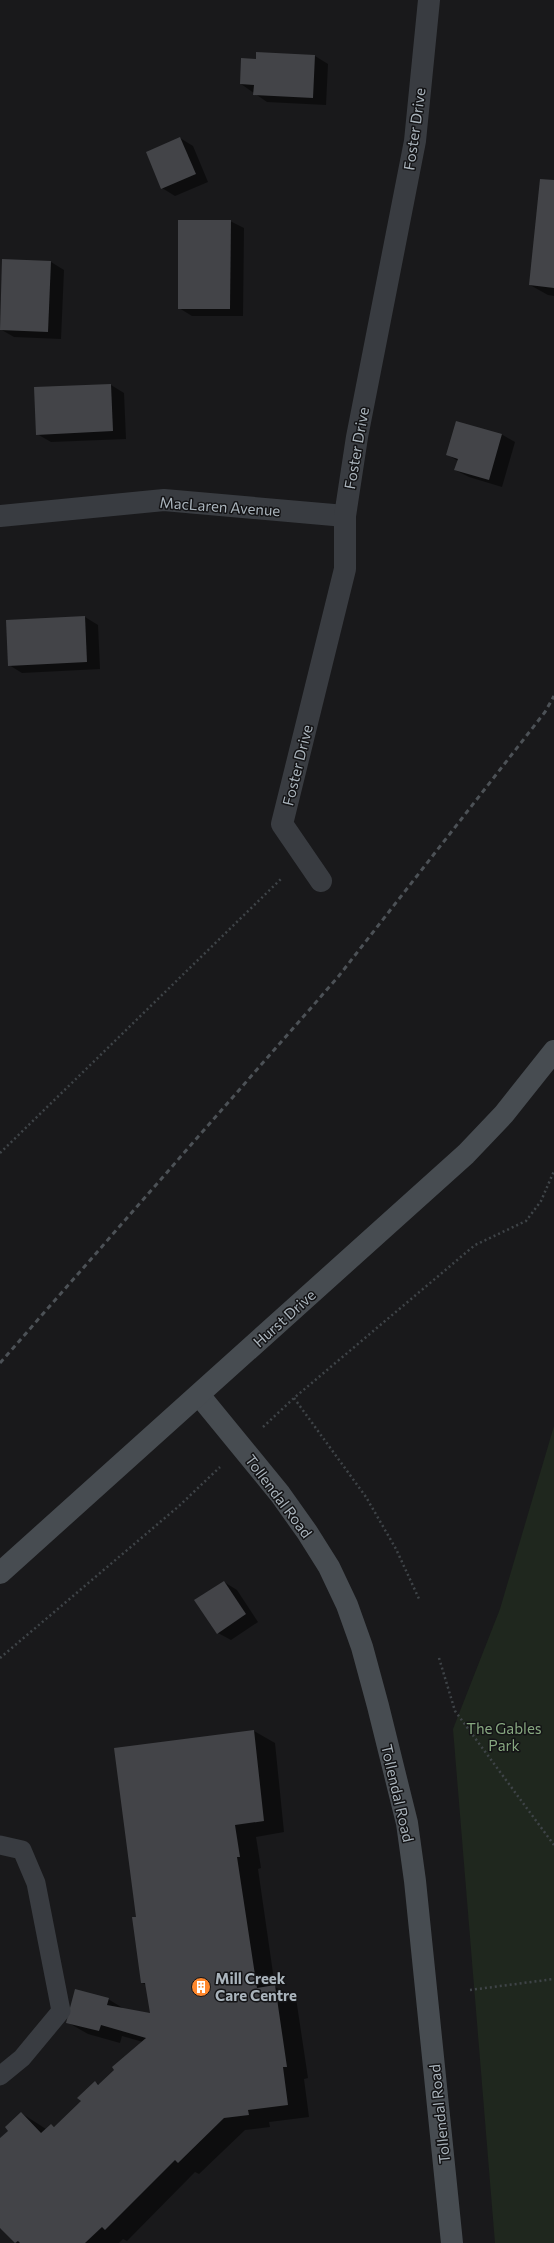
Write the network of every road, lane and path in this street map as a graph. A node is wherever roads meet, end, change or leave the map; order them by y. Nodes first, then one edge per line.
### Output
1 (429, 0) edge
2 (0, 516) edge
3 (345, 516) junction
4 (304, 856) junction
5 (321, 881) dead end
6 (554, 1051) edge
7 (0, 1153) edge
8 (554, 1171) edge
9 (199, 1395) junction
10 (294, 1398) junction
11 (259, 1431) dead end
12 (225, 1463) dead end
13 (0, 1573) edge
14 (420, 1601) dead end
15 (0, 1658) edge
16 (439, 1658) dead end
17 (0, 1845) edge
18 (554, 1845) edge
19 (554, 1979) edge
20 (470, 1990) dead end
21 (0, 2076) edge
22 (452, 2243) edge

1 - 3 street, Foster Drive
2 - 3 street, MacLaren Avenue
3 - 4 street, Foster Drive
4 - 5 street, Foster Drive
4 - 7 path
6 - 9 street, Hurst Drive
8 - 10 path
9 - 13 street, Hurst Drive
9 - 22 street, Tollendal Road
10 - 11 path
10 - 14 path
12 - 15 path
16 - 18 path
17 - 21 lane
19 - 20 path

